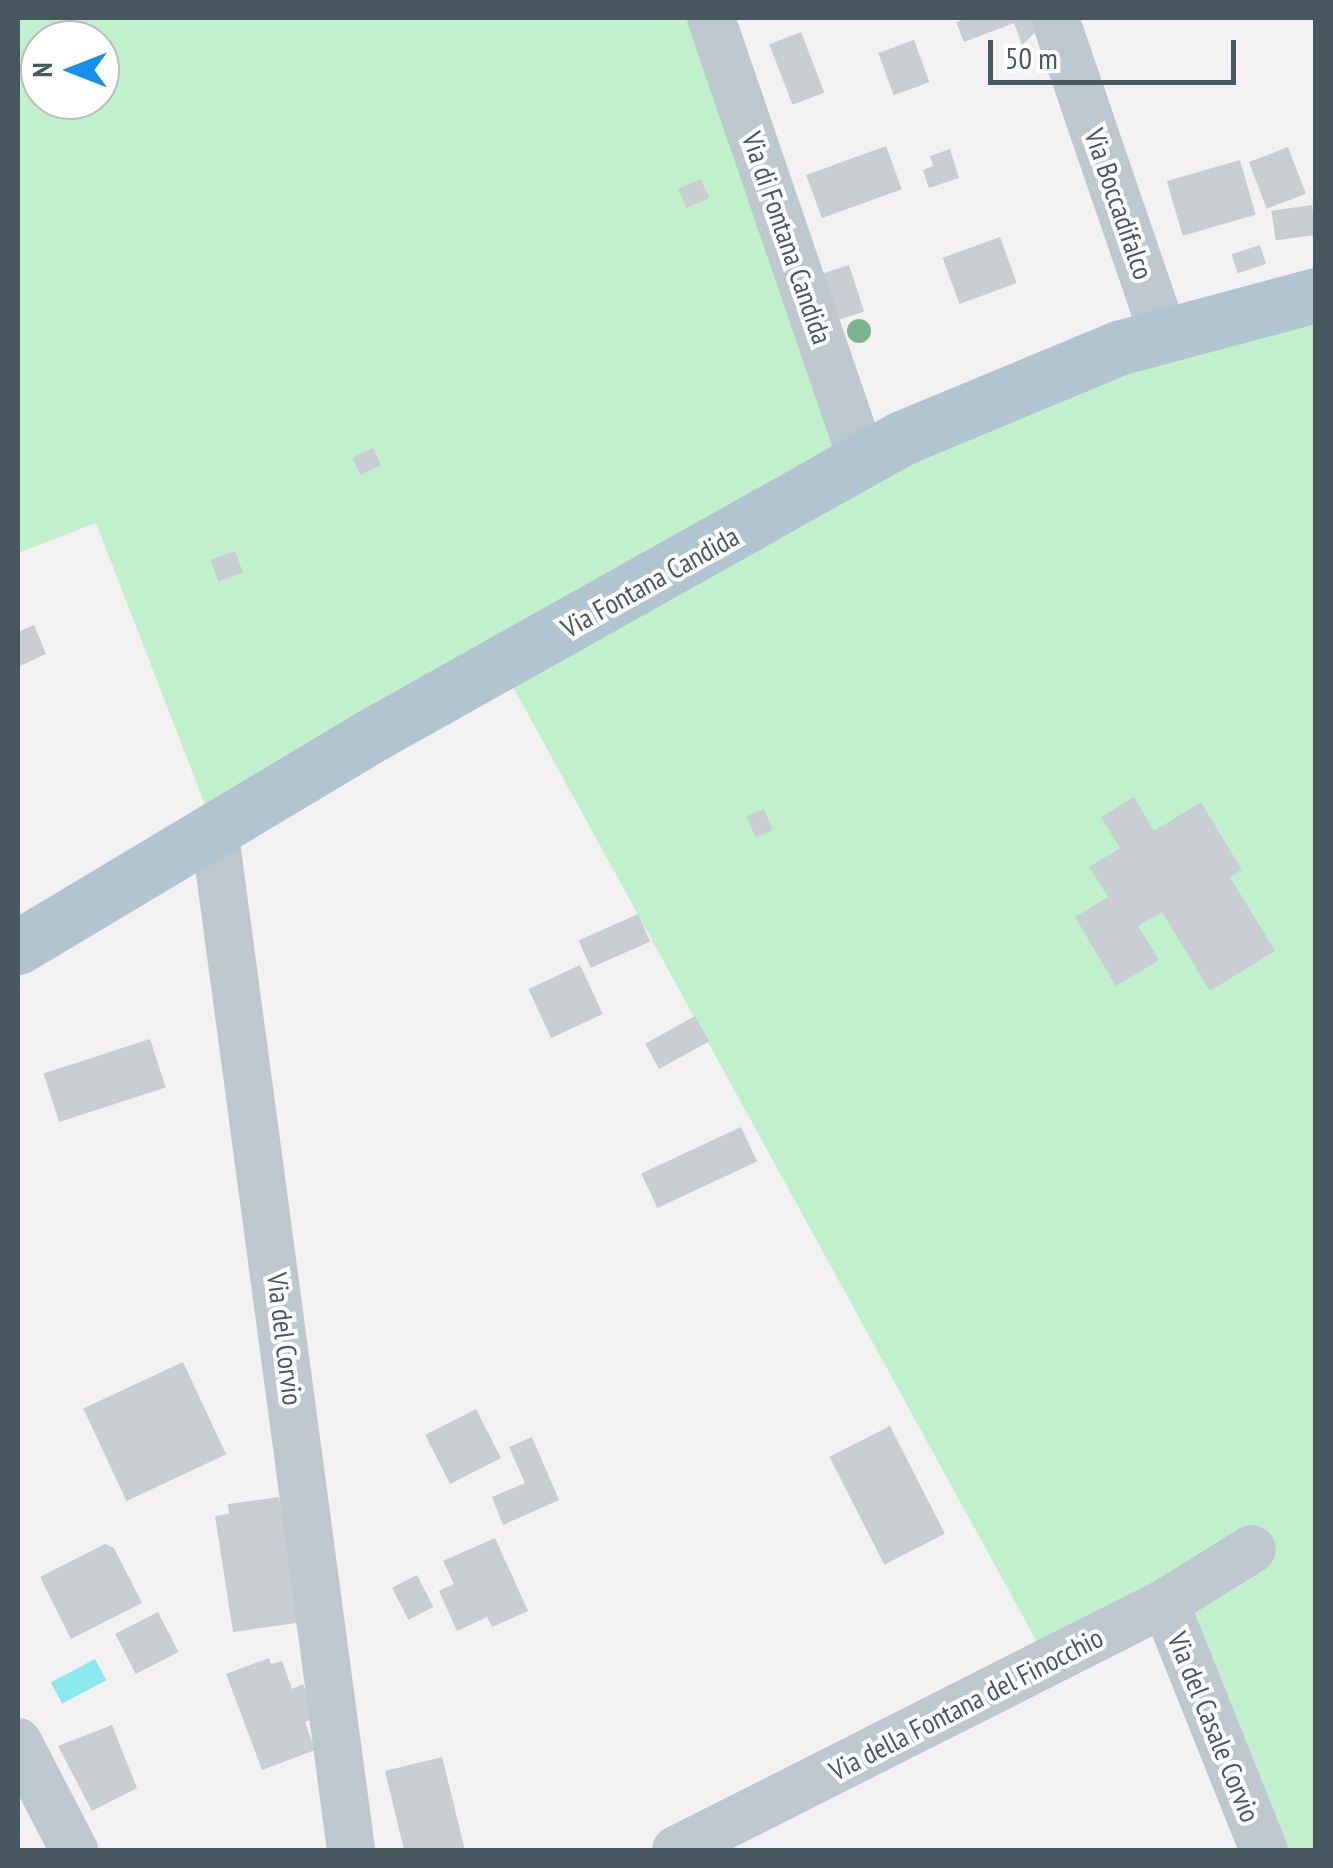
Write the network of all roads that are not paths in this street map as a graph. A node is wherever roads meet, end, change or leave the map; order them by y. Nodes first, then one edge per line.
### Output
1 (711, 18) edge
2 (1055, 18) edge
3 (1316, 295) edge
4 (1163, 333) junction
5 (862, 459) junction
6 (214, 828) junction
7 (18, 946) edge
8 (1252, 1549) dead end
9 (1165, 1602) junction
10 (18, 1742) edge
11 (74, 1850) edge
12 (351, 1850) edge
13 (676, 1850) edge
14 (1264, 1850) edge

1 - 5 street, Via di Fontana Candida
2 - 4 street, Via Boccadifalco
3 - 4 main road, Via Fontana Candida
4 - 5 main road, Via Fontana Candida
5 - 6 main road, Via Fontana Candida
6 - 7 main road, Via Fontana Candida
6 - 12 street, Via del Corvio
8 - 9 street, Via della Fontana del Finocchio
9 - 13 street, Via della Fontana del Finocchio
9 - 14 street, Via del Casale Corvio
10 - 11 street

